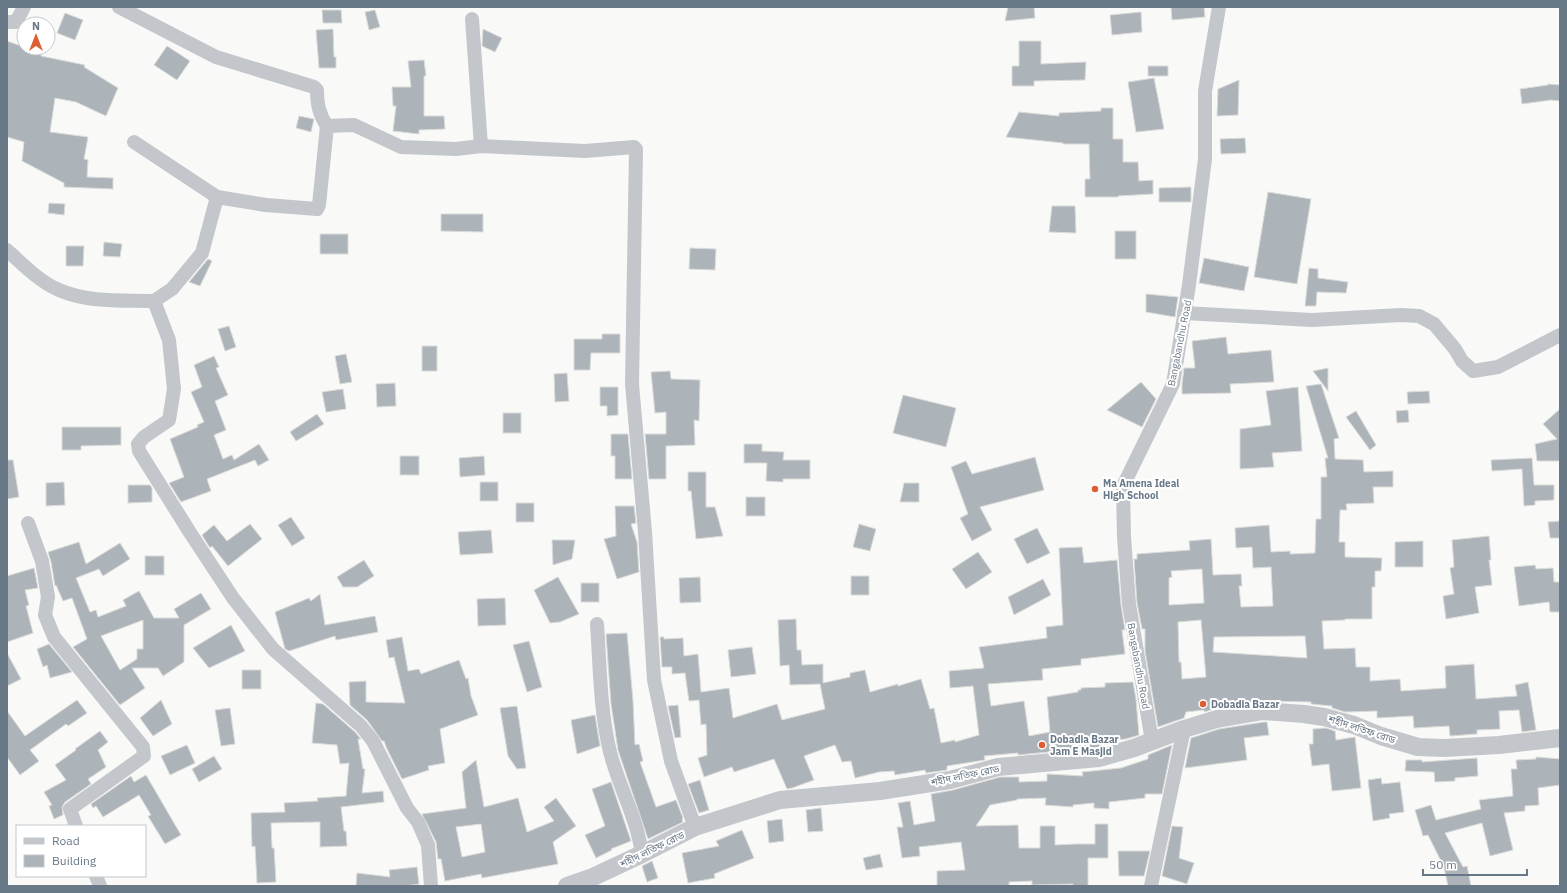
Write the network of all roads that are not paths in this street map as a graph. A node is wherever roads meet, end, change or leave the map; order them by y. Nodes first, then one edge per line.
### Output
1 (24, 7) edge
2 (119, 7) edge
3 (1219, 7) edge
4 (472, 19) dead end
5 (7, 22) edge
6 (327, 126) junction
7 (134, 142) dead end
8 (481, 146) junction
9 (217, 197) junction
10 (7, 250) edge
11 (154, 301) junction
12 (1184, 313) junction
13 (1560, 335) edge
14 (28, 523) dead end
15 (597, 624) dead end
16 (1184, 729) junction
17 (1560, 738) edge
18 (1152, 741) junction
19 (76, 825) edge
20 (695, 827) junction
21 (642, 854) junction
22 (431, 886) edge
23 (567, 886) edge
24 (1152, 886) edge

1 - 5 street
2 - 6 street
3 - 12 street, Bangabandhu Road
4 - 8 street
6 - 8 street
6 - 9 street
7 - 9 street
8 - 20 street
9 - 11 street
10 - 11 street
11 - 22 street
12 - 13 street
12 - 18 street, Bangabandhu Road
14 - 19 street
15 - 21 street
16 - 17 street, শহীদ লতিফ রোড
16 - 18 street, শহীদ লতিফ রোড
16 - 24 street
18 - 20 street, শহীদ লতিফ রোড
20 - 21 street, শহীদ লতিফ রোড
21 - 23 street, শহীদ লতিফ রোড

